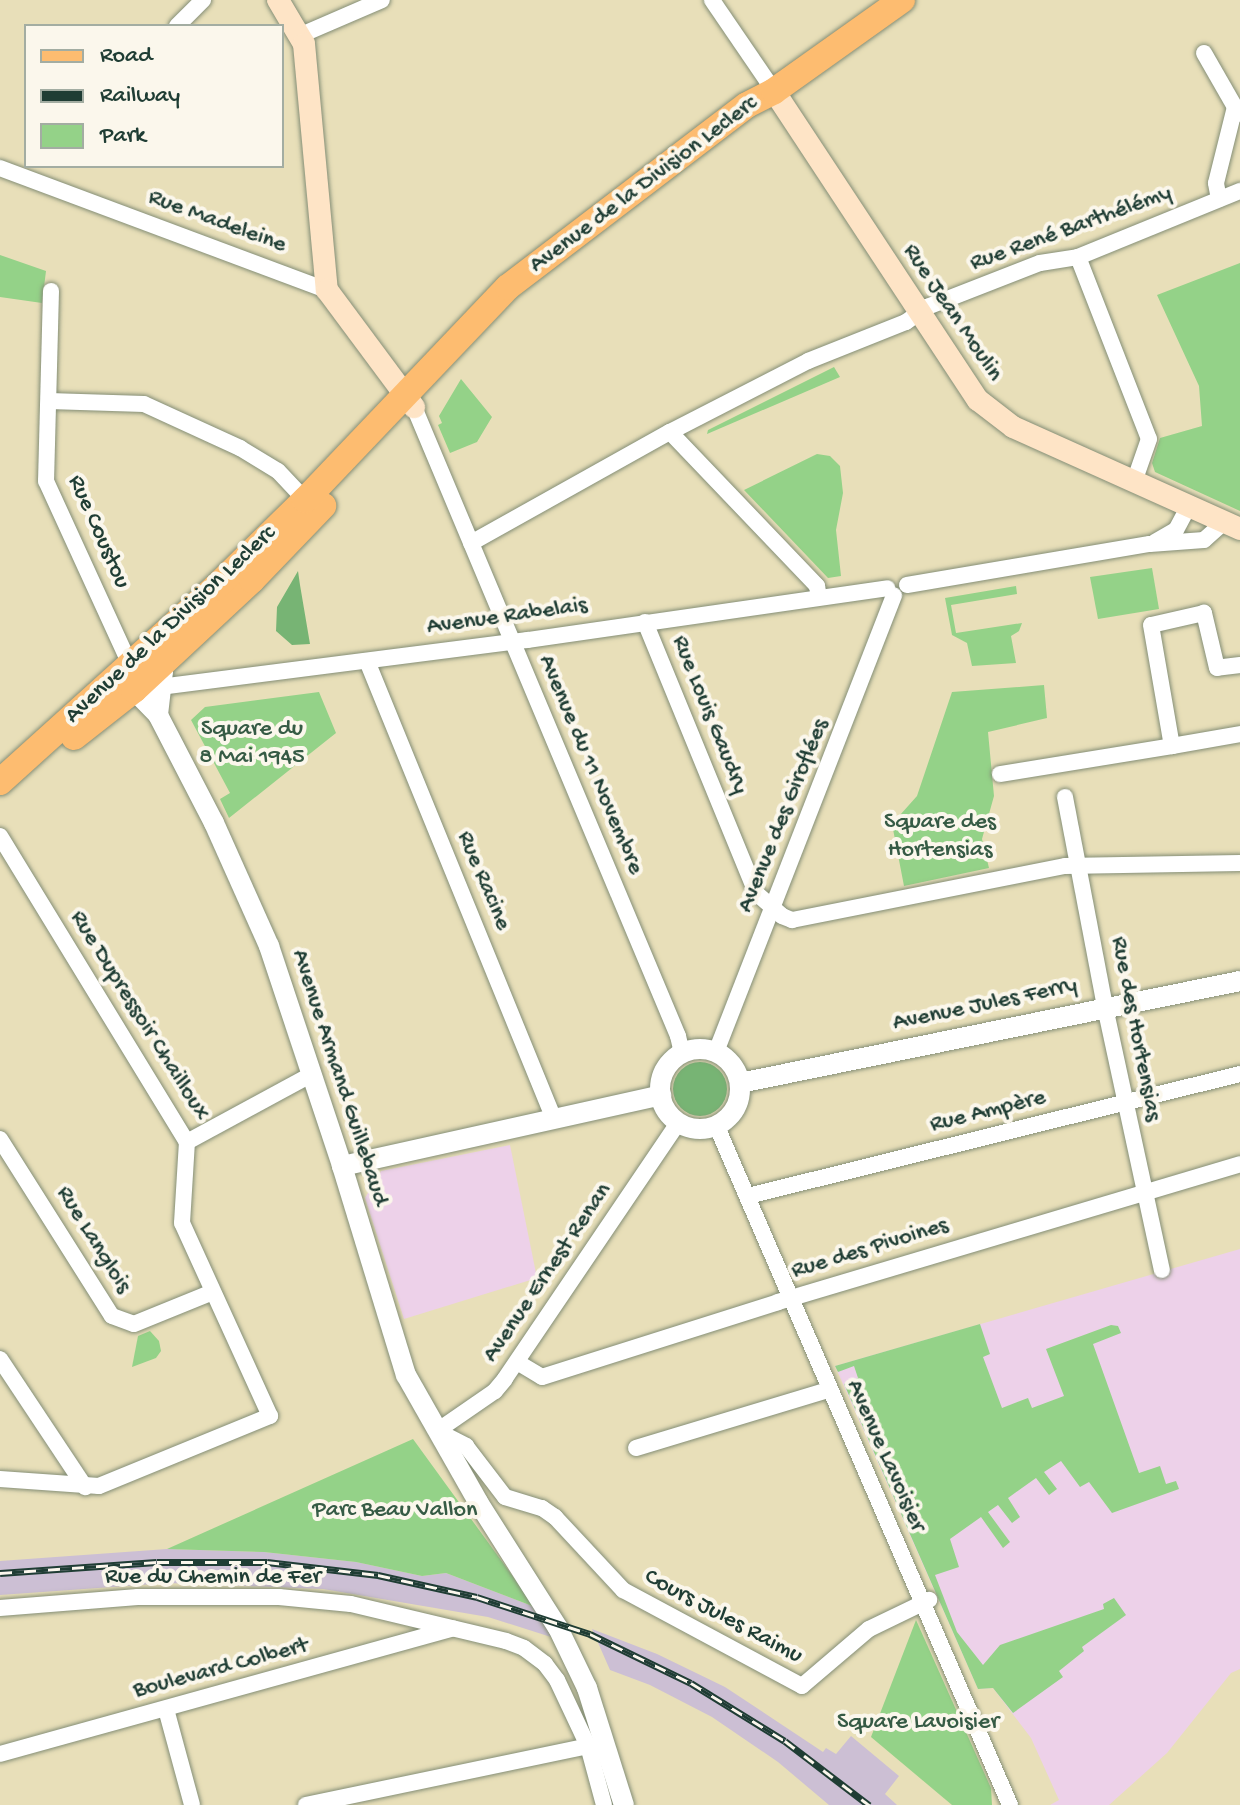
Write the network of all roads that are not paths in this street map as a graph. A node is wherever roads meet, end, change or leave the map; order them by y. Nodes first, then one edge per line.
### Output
1 (203, 0) edge
2 (278, 0) edge
3 (382, 0) edge
4 (712, 0) edge
5 (902, 0) edge
6 (179, 24) edge
7 (301, 35) junction
8 (1204, 53) dead end
9 (774, 91) junction
10 (1238, 111) edge
11 (0, 168) edge
12 (28, 171) edge
13 (1240, 191) edge
14 (1219, 199) junction
15 (1078, 257) junction
16 (327, 290) junction
17 (51, 291) dead end
18 (919, 314) junction
19 (410, 399) junction
20 (49, 401) junction
21 (670, 432) junction
22 (1134, 482) junction
23 (312, 506) junction
24 (1189, 506) junction
25 (1232, 526) edge
26 (471, 543) junction
27 (1150, 544) junction
28 (896, 590) junction
29 (819, 597) junction
30 (645, 622) junction
31 (512, 641) junction
32 (367, 661) junction
33 (1240, 665) edge
34 (146, 672) junction
35 (158, 715) junction
36 (1240, 734) edge
37 (1172, 746) junction
38 (1000, 774) dead end
39 (0, 782) edge
40 (1065, 797) dead end
41 (0, 804) edge
42 (0, 836) edge
43 (1240, 863) edge
44 (1078, 864) junction
45 (772, 911) junction
46 (1240, 981) edge
47 (1105, 1007) junction
48 (716, 1052) junction
49 (682, 1053) junction
50 (312, 1074) junction
51 (1240, 1074) edge
52 (740, 1083) junction
53 (661, 1095) junction
54 (1126, 1103) junction
55 (554, 1119) junction
56 (678, 1123) junction
57 (717, 1127) junction
58 (0, 1139) edge
59 (187, 1142) junction
60 (1240, 1164) edge
61 (342, 1166) junction
62 (1145, 1192) junction
63 (748, 1196) junction
64 (1162, 1270) dead end
65 (213, 1292) junction
66 (789, 1299) junction
67 (0, 1359) edge
68 (517, 1362) junction
69 (828, 1390) junction
70 (437, 1431) junction
71 (636, 1448) dead end
72 (457, 1462) junction
73 (0, 1479) edge
74 (85, 1487) junction
75 (927, 1601) junction
76 (0, 1608) edge
77 (455, 1628) junction
78 (166, 1709) junction
79 (588, 1746) junction
80 (0, 1754) edge
81 (192, 1805) edge
82 (306, 1805) edge
83 (604, 1805) edge
84 (624, 1805) edge
85 (634, 1805) edge
86 (1010, 1805) edge

1 - 6 street
2 - 7 main road
3 - 7 street
4 - 9 street
5 - 9 main road, Avenue de la Division Leclerc
7 - 16 main road
8 - 10 street
9 - 18 main road, Rue Jean Moulin
9 - 19 main road, Avenue de la Division Leclerc
10 - 14 street
11 - 12 street, Rue Madeleine
12 - 16 street, Rue Madeleine
13 - 14 street, Rue René Barthélémy
14 - 15 street, Rue René Barthélémy
15 - 18 street, Rue René Barthélémy
15 - 22 street
16 - 19 main road
17 - 20 street, Rue Coustou
18 - 21 street, Rue René Barthélémy
18 - 22 main road, Rue Jean Moulin
19 - 23 main road, Avenue de la Division Leclerc
19 - 26 street, Avenue du 11 Novembre
20 - 23 street
20 - 34 street, Rue Coustou
21 - 26 street, Rue René Barthélémy
21 - 29 street
22 - 24 main road, Rue Jean Moulin
23 - 34 main road, Avenue de la Division Leclerc
24 - 25 main road, Rue Jean Moulin
24 - 27 street, Avenue Rabelais
25 - 27 street, Avenue Rabelais
26 - 31 street, Avenue du 11 Novembre
27 - 28 street, Avenue Rabelais
28 - 29 street, Avenue Rabelais
28 - 45 street, Avenue des Giroflées
29 - 30 street, Avenue Rabelais
30 - 31 street, Avenue Rabelais
30 - 45 street, Rue Louis Gaudry
31 - 32 street, Avenue Rabelais
31 - 49 street, Avenue du 11 Novembre
32 - 34 street, Avenue Rabelais
32 - 55 street, Rue Racine
33 - 37 street
34 - 35 street, Avenue Armand Guillebaud
34 - 35 street
34 - 39 main road, Avenue de la Division Leclerc
34 - 41 main road, Avenue de la Division Leclerc
35 - 50 street, Avenue Armand Guillebaud
36 - 37 street
37 - 38 street
40 - 44 street, Rue des Hortensias
42 - 59 street, Rue Dupressoir Chailloux
43 - 44 street
44 - 45 street
44 - 47 street, Rue des Hortensias
45 - 48 street, Avenue des Giroflées
46 - 47 street, Avenue Jules Ferry
47 - 52 street, Avenue Jules Ferry
47 - 54 street, Rue des Hortensias
48 - 49 street
48 - 52 street
49 - 53 street
50 - 59 street, Rue Dupressoir Chailloux
50 - 61 street, Avenue Armand Guillebaud
51 - 54 street, Rue Ampère
52 - 57 street
53 - 55 street
53 - 56 street
54 - 62 street, Rue des Hortensias
54 - 63 street, Rue Ampère
55 - 61 street
56 - 57 street
56 - 68 street, Avenue Ernest Renan
57 - 63 street, Avenue Lavoisier
58 - 65 street, Rue Langlois
59 - 65 street
60 - 62 street, Rue des Pivoines
61 - 70 street, Avenue Armand Guillebaud
62 - 64 street, Rue des Hortensias
62 - 66 street, Rue des Pivoines
63 - 66 street, Avenue Lavoisier
65 - 74 street
66 - 68 street, Rue des Pivoines
66 - 69 street, Avenue Lavoisier
67 - 74 street
68 - 70 street, Avenue Ernest Renan
69 - 71 street
69 - 75 street, Avenue Lavoisier
70 - 72 street, Avenue Armand Guillebaud
70 - 75 street, Cours Jules Raimu
72 - 84 street, Avenue Armand Guillebaud
72 - 85 street, Avenue Armand Guillebaud
73 - 74 street
75 - 86 street, Avenue Lavoisier
76 - 77 street, Rue du Chemin de Fer
77 - 78 street, Boulevard Colbert
77 - 79 street, Rue du Chemin de Fer
78 - 80 street, Boulevard Colbert
78 - 81 street
79 - 82 street
79 - 83 street

